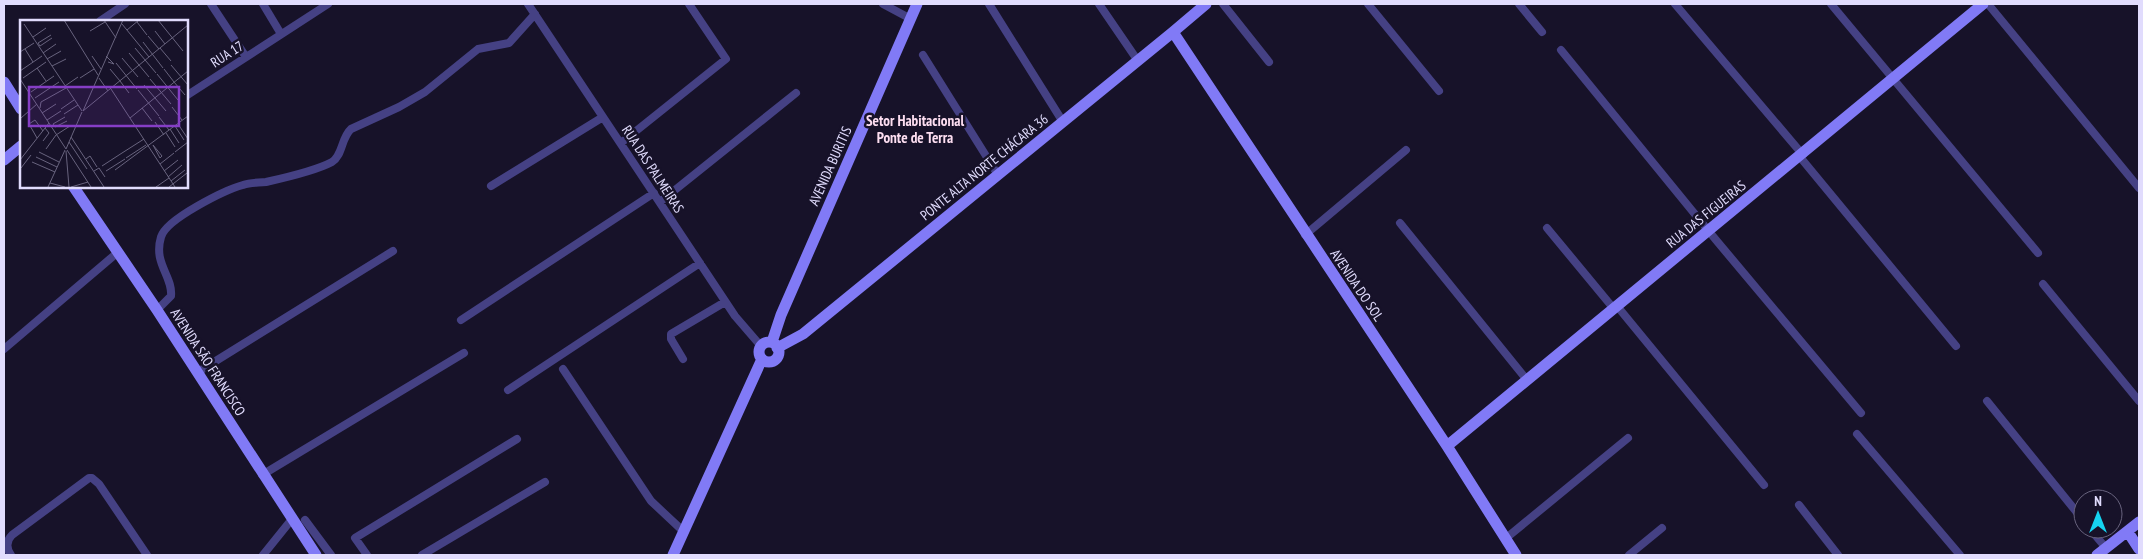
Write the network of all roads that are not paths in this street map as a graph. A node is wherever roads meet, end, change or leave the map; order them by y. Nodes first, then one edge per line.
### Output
1 (125, 4) edge
2 (211, 4) edge
3 (263, 4) edge
4 (328, 4) edge
5 (528, 4) edge
6 (689, 4) edge
7 (883, 4) edge
8 (918, 4) edge
9 (988, 4) edge
10 (1099, 4) edge
11 (1206, 4) edge
12 (1223, 4) edge
13 (1368, 4) edge
14 (1519, 4) edge
15 (1675, 4) edge
16 (1831, 4) edge
17 (1984, 4) edge
18 (1988, 4) edge
19 (535, 14) junction
20 (911, 19) junction
21 (101, 20) edge
22 (1173, 32) junction
23 (1542, 32) dead end
24 (281, 34) junction
25 (1561, 50) dead end
26 (923, 55) dead end
27 (246, 57) junction
28 (1138, 61) junction
29 (1269, 62) dead end
30 (1893, 79) junction
31 (4, 82) edge
32 (1439, 91) dead end
33 (796, 93) dead end
34 (188, 95) edge
35 (20, 107) edge
36 (603, 117) junction
37 (1063, 122) junction
38 (621, 144) junction
39 (20, 147) edge
40 (1406, 150) dead end
41 (1801, 156) junction
42 (4, 160) edge
43 (998, 175) junction
44 (491, 186) dead end
45 (73, 188) edge
46 (2139, 188) edge
47 (654, 194) junction
48 (660, 202) junction
49 (1400, 222) dead end
50 (1547, 228) dead end
51 (1708, 231) junction
52 (1305, 235) junction
53 (393, 251) dead end
54 (2038, 253) dead end
55 (118, 254) junction
56 (700, 263) junction
57 (2043, 284) dead end
58 (725, 302) junction
59 (1615, 307) junction
60 (157, 310) junction
61 (461, 320) dead end
62 (760, 345) junction
63 (774, 345) junction
64 (1956, 346) dead end
65 (4, 349) edge
66 (464, 354) dead end
67 (683, 359) dead end
68 (762, 359) junction
69 (563, 369) dead end
70 (198, 372) junction
71 (1527, 380) junction
72 (508, 390) dead end
73 (1987, 401) dead end
74 (2139, 401) edge
75 (1861, 413) dead end
76 (1857, 434) dead end
77 (1628, 438) dead end
78 (517, 439) dead end
79 (1447, 446) junction
80 (262, 475) junction
81 (545, 482) dead end
82 (1764, 485) dead end
83 (1798, 505) dead end
84 (2073, 508) edge
85 (292, 519) junction
86 (305, 520) dead end
87 (2139, 522) edge
88 (1662, 528) dead end
89 (684, 531) junction
90 (2128, 532) junction
91 (1505, 539) junction
92 (2095, 539) edge
93 (2139, 548) edge
94 (2101, 552) edge
95 (10, 553) edge
96 (147, 555) edge
97 (263, 555) edge
98 (316, 555) edge
99 (330, 555) edge
100 (367, 555) edge
101 (422, 555) edge
102 (674, 555) edge
103 (1516, 555) edge
104 (1629, 555) edge
105 (1838, 555) edge
106 (1960, 555) edge

1 - 21 street
2 - 27 street
3 - 24 street
4 - 24 street, RUA 17
5 - 19 street, RUA DAS PALMEIRAS
6 - 38 street
7 - 20 street
8 - 20 street, AVENIDA BURITIS
9 - 37 street
10 - 28 street
11 - 22 street, PONTE ALTA NORTE CHÁCARA 36
12 - 29 street
13 - 32 street
14 - 23 street
15 - 41 street
16 - 30 street
17 - 30 street, RUA DAS FIGUEIRAS
18 - 46 street
19 - 36 street, RUA DAS PALMEIRAS
19 - 60 street
20 - 63 street, AVENIDA BURITIS
22 - 28 street, PONTE ALTA NORTE CHÁCARA 36
22 - 52 street, AVENIDA DO SOL
24 - 27 street, RUA 17
25 - 51 street
26 - 43 street
27 - 34 street, RUA 17
28 - 37 street, PONTE ALTA NORTE CHÁCARA 36
30 - 41 street, RUA DAS FIGUEIRAS
30 - 54 street
31 - 35 street
33 - 48 street
36 - 38 street, RUA DAS PALMEIRAS
36 - 44 street
37 - 43 street, PONTE ALTA NORTE CHÁCARA 36
38 - 47 street, RUA DAS PALMEIRAS
39 - 42 street
40 - 52 street
41 - 51 street, RUA DAS FIGUEIRAS
41 - 64 street
43 - 63 street, PONTE ALTA NORTE CHÁCARA 36
45 - 55 street, AVENIDA SÃO FRANCISCO
47 - 48 street, RUA DAS PALMEIRAS
47 - 61 street
48 - 56 street, RUA DAS PALMEIRAS
49 - 71 street
50 - 59 street
51 - 59 street, RUA DAS FIGUEIRAS
51 - 75 street
52 - 79 street, AVENIDA DO SOL
53 - 70 street
55 - 60 street, AVENIDA SÃO FRANCISCO
55 - 65 street
56 - 58 street, RUA DAS PALMEIRAS
56 - 72 street
57 - 74 street
58 - 62 street, RUA DAS PALMEIRAS
58 - 67 street
59 - 71 street, RUA DAS FIGUEIRAS
59 - 82 street
60 - 70 street, AVENIDA SÃO FRANCISCO
62 - 63 street
62 - 68 street
63 - 68 street
66 - 80 street
68 - 89 street
69 - 89 street
70 - 80 street, AVENIDA SÃO FRANCISCO
71 - 79 street, RUA DAS FIGUEIRAS
73 - 84 street
76 - 106 street
77 - 91 street
78 - 100 street
79 - 91 street, AVENIDA DO SOL
80 - 85 street, AVENIDA SÃO FRANCISCO
81 - 101 street
83 - 105 street
85 - 97 street
85 - 98 street, AVENIDA SÃO FRANCISCO
86 - 99 street
87 - 90 street
88 - 104 street
89 - 102 street
90 - 93 street
90 - 94 street
91 - 103 street, AVENIDA DO SOL
92 - 94 street
95 - 96 street

